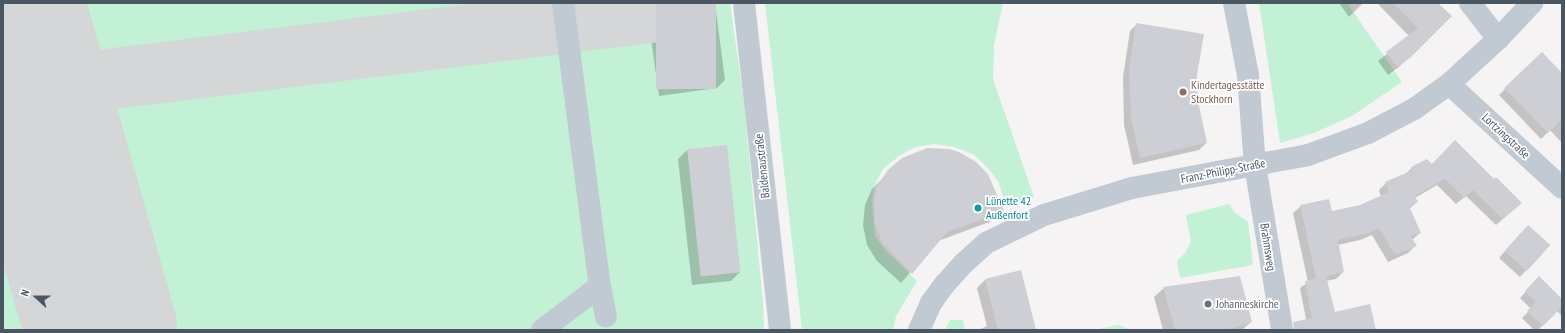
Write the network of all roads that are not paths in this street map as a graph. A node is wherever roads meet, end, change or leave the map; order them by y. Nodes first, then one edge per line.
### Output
1 (563, 3) edge
2 (744, 3) edge
3 (1234, 3) edge
4 (1470, 3) edge
5 (1532, 3) edge
6 (1498, 39) junction
7 (1450, 84) junction
8 (1255, 164) junction
9 (1562, 188) edge
10 (600, 286) junction
11 (606, 316) dead end
12 (542, 330) edge
13 (780, 330) edge
14 (919, 330) edge
15 (1282, 330) edge

1 - 10 street
2 - 13 street, Baldenaustraße
3 - 8 street, Brahmsweg
4 - 6 street
5 - 6 street, Franz-Philipp-Straße
6 - 7 street, Franz-Philipp-Straße
7 - 8 street, Franz-Philipp-Straße
7 - 9 street, Lortzingstraße
8 - 14 street, Franz-Philipp-Straße
8 - 15 street, Brahmsweg
10 - 11 street
10 - 12 street

